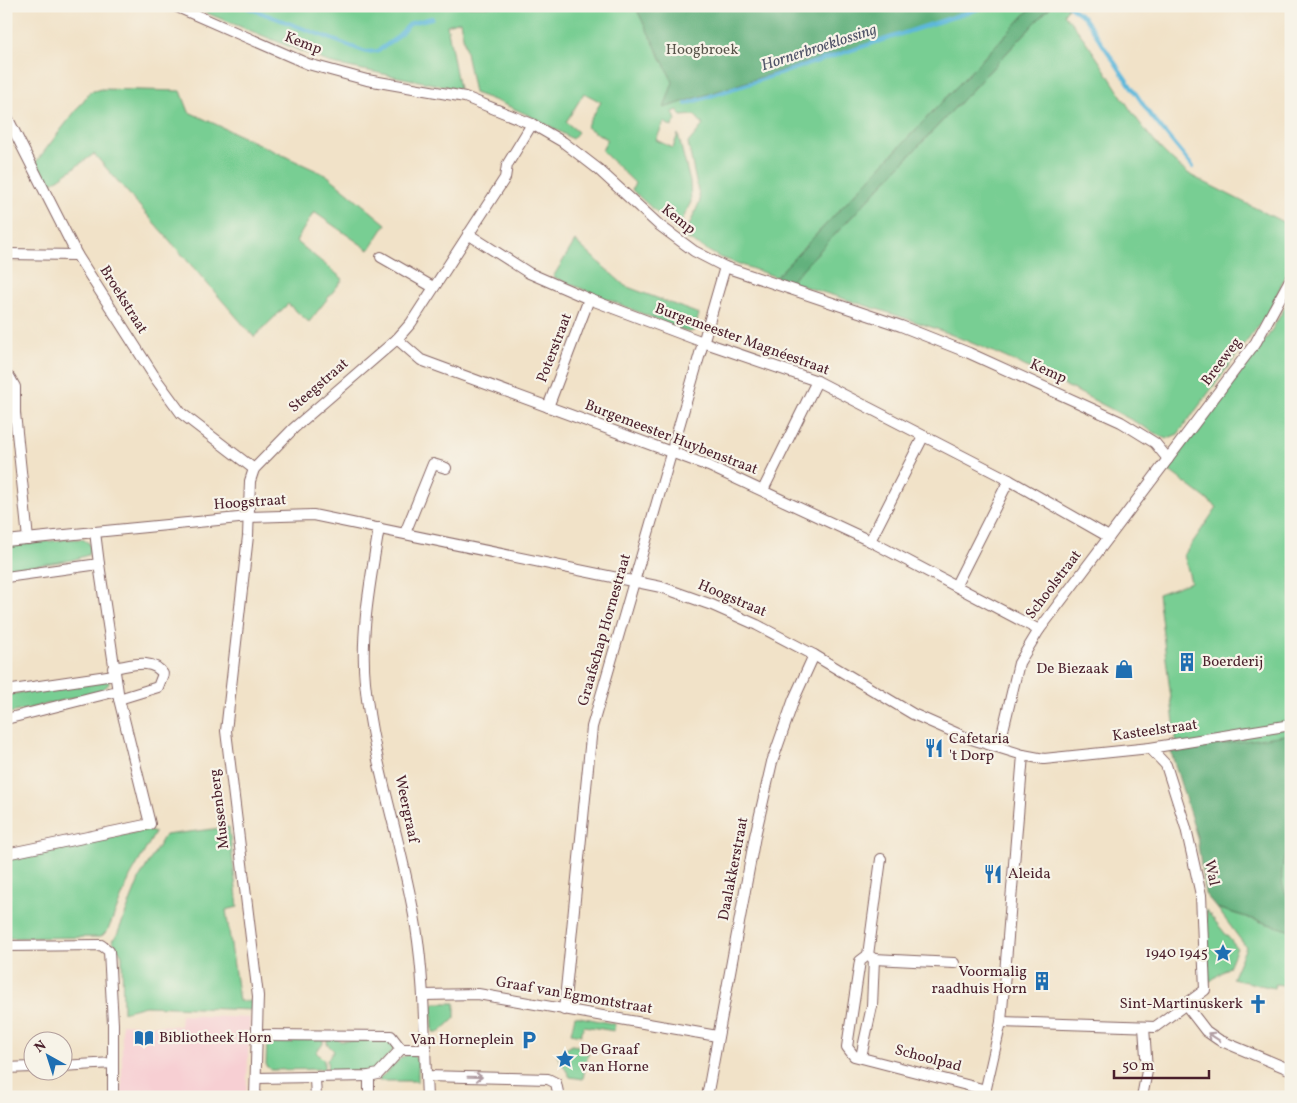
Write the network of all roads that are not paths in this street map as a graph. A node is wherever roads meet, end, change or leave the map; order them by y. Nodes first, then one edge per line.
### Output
1 (175, 6) edge
2 (6, 115) edge
3 (532, 124) junction
4 (468, 234) junction
5 (6, 254) edge
6 (77, 255) junction
7 (381, 257) dead end
8 (725, 267) junction
9 (1291, 278) edge
10 (433, 287) junction
11 (589, 299) junction
12 (397, 339) junction
13 (703, 342) junction
14 (6, 378) edge
15 (817, 381) junction
16 (548, 407) junction
17 (11, 414) edge
18 (923, 436) junction
19 (671, 453) junction
20 (1168, 459) junction
21 (446, 468) dead end
22 (254, 469) junction
23 (1009, 480) junction
24 (763, 490) junction
25 (249, 517) junction
26 (379, 528) junction
27 (94, 532) junction
28 (405, 533) junction
29 (1109, 537) junction
30 (28, 539) junction
31 (6, 541) edge
32 (870, 541) junction
33 (99, 564) junction
34 (6, 577) edge
35 (636, 580) junction
36 (956, 586) junction
37 (1039, 630) junction
38 (814, 655) junction
39 (114, 672) junction
40 (6, 691) edge
41 (118, 695) junction
42 (6, 719) edge
43 (1291, 725) edge
44 (999, 747) junction
45 (1150, 748) junction
46 (1023, 755) junction
47 (6, 854) edge
48 (881, 859) dead end
49 (6, 946) edge
50 (871, 957) junction
51 (954, 963) dead end
52 (424, 995) junction
53 (1186, 1005) junction
54 (564, 1010) junction
55 (1001, 1022) junction
56 (1144, 1027) junction
57 (258, 1035) junction
58 (717, 1036) junction
59 (401, 1049) junction
60 (424, 1049) junction
61 (861, 1057) junction
62 (113, 1063) junction
63 (72, 1065) edge
64 (22, 1067) edge
65 (6, 1068) edge
66 (1291, 1070) edge
67 (369, 1076) junction
68 (426, 1076) junction
69 (257, 1078) junction
70 (315, 1079) junction
71 (985, 1093) edge
72 (559, 1095) edge
73 (113, 1097) edge
74 (255, 1097) edge
75 (316, 1097) edge
76 (369, 1097) edge
77 (427, 1097) edge
78 (707, 1097) edge
79 (1142, 1097) edge

1 - 3 street, Kemp
2 - 6 street, Broekstraat
3 - 4 street, Steegstraat
3 - 8 street, Kemp
4 - 10 street, Steegstraat
4 - 11 street, Burgemeester Magnéestraat
5 - 6 street
6 - 22 street, Broekstraat
7 - 10 street
8 - 13 street, Graafschap Hornestraat
8 - 20 street, Kemp
9 - 20 street, Breeweg
10 - 12 street, Steegstraat
11 - 13 street, Burgemeester Magnéestraat
11 - 16 street, Poterstraat
12 - 16 street, Burgemeester Huybenstraat
12 - 22 street, Steegstraat
13 - 15 street, Burgemeester Magnéestraat
13 - 19 street, Graafschap Hornestraat
14 - 17 street
15 - 18 street, Burgemeester Magnéestraat
15 - 24 street
16 - 19 street, Burgemeester Huybenstraat
17 - 30 street
18 - 23 street, Burgemeester Magnéestraat
18 - 32 street
19 - 24 street, Burgemeester Huybenstraat
19 - 35 street, Graafschap Hornestraat
20 - 29 street, Schoolstraat
21 - 28 street
22 - 25 street
23 - 29 street, Burgemeester Magnéestraat
23 - 36 street
24 - 32 street, Burgemeester Huybenstraat
25 - 26 street, Hoogstraat
25 - 27 street, Hoogstraat
25 - 57 street, Mussenberg
26 - 28 street, Hoogstraat
26 - 52 street, Weergraaf
27 - 30 street, Hoogstraat
27 - 33 street
28 - 35 street, Hoogstraat
29 - 37 street, Schoolstraat
30 - 31 street, Hoogstraat
32 - 36 street, Burgemeester Huybenstraat
33 - 34 street
33 - 39 street
35 - 38 street, Hoogstraat
35 - 54 street, Graafschap Hornestraat
36 - 37 street, Burgemeester Huybenstraat
37 - 44 street, Schoolstraat
38 - 44 street, Hoogstraat
38 - 58 street, Daalakkerstraat
39 - 40 street
39 - 41 street
39 - 41 street
41 - 42 street
41 - 47 street
43 - 45 street, Kasteelstraat
44 - 46 street, Hoogstraat
45 - 46 street, Kasteelstraat
45 - 53 street, Wal
46 - 55 street
48 - 50 street
49 - 62 street
50 - 51 street
50 - 61 street
50 - 61 street
52 - 54 street, Graaf van Egmontstraat
52 - 60 street, Weergraaf
53 - 56 street
66 -> 53 street
54 - 58 street, Graaf van Egmontstraat
55 - 56 street
55 - 71 street
56 - 79 street
57 - 59 street
57 - 69 street, Mussenberg
58 - 78 street, Daalakkerstraat
59 - 60 street
59 - 67 street
60 - 68 street, Weergraaf
61 - 71 street, Schoolpad
62 - 63 street
62 - 73 street
64 - 65 street
67 - 70 street
67 - 76 street
68 -> 72 street
68 - 77 street, Weergraaf
69 - 70 street
69 - 74 street, Mussenberg
70 - 75 street

